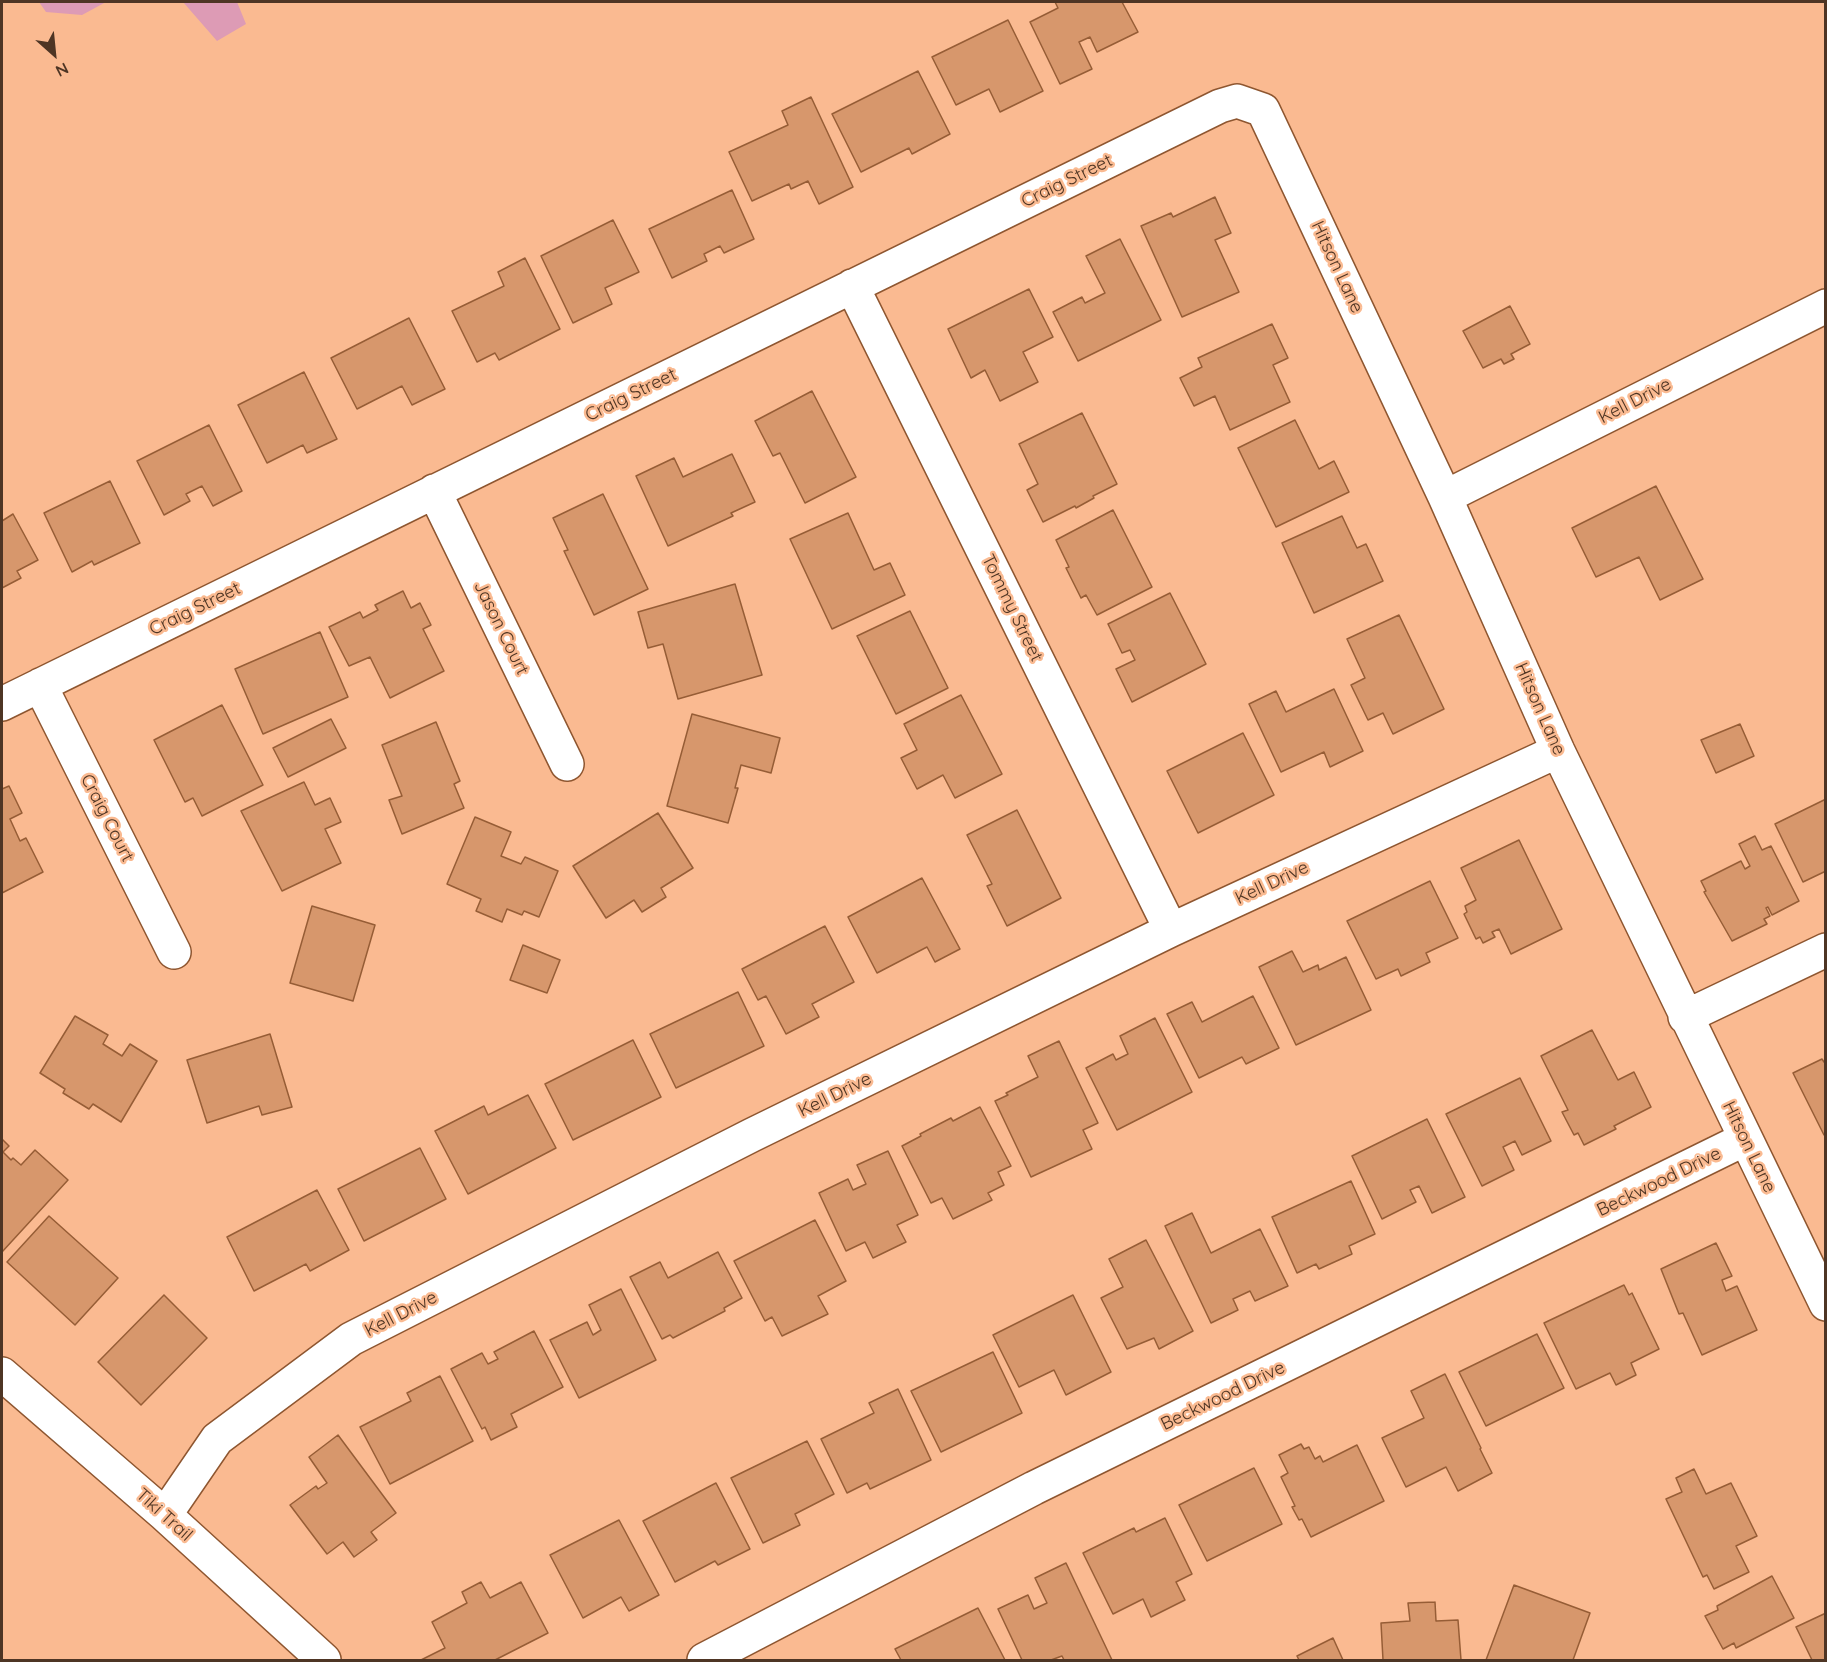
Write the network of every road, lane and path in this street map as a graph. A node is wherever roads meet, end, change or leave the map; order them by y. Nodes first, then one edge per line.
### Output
1 (1263, 110) joint
2 (852, 286) junction
3 (1826, 306) edge
4 (434, 491) junction
5 (1445, 497) junction
6 (40, 685) junction
7 (2, 704) edge
8 (1558, 751) junction
9 (567, 764) dead end
10 (1171, 930) junction
11 (1826, 950) edge
12 (174, 952) dead end
13 (1686, 1017) junction
14 (1745, 1139) junction
15 (1826, 1304) edge
16 (2, 1374) edge
17 (165, 1515) junction
18 (324, 1660) edge
19 (704, 1660) edge

1 - 2 street, Craig Street
1 - 5 street, Hitson Lane
2 - 4 street, Craig Street
2 - 10 street, Tommy Street
3 - 5 street, Kell Drive
4 - 6 street, Craig Street
4 - 9 street, Jason Court
5 - 8 street, Hitson Lane
6 - 7 street, Craig Street
6 - 12 street, Craig Court
8 - 10 street, Kell Drive
8 - 13 street, Hitson Lane
10 - 17 street, Kell Drive
11 - 13 street
13 - 14 street, Hitson Lane
14 - 15 street, Hitson Lane
14 - 19 street, Beckwood Drive
16 - 17 street, Tiki Trail
17 - 18 street, Tiki Trail

